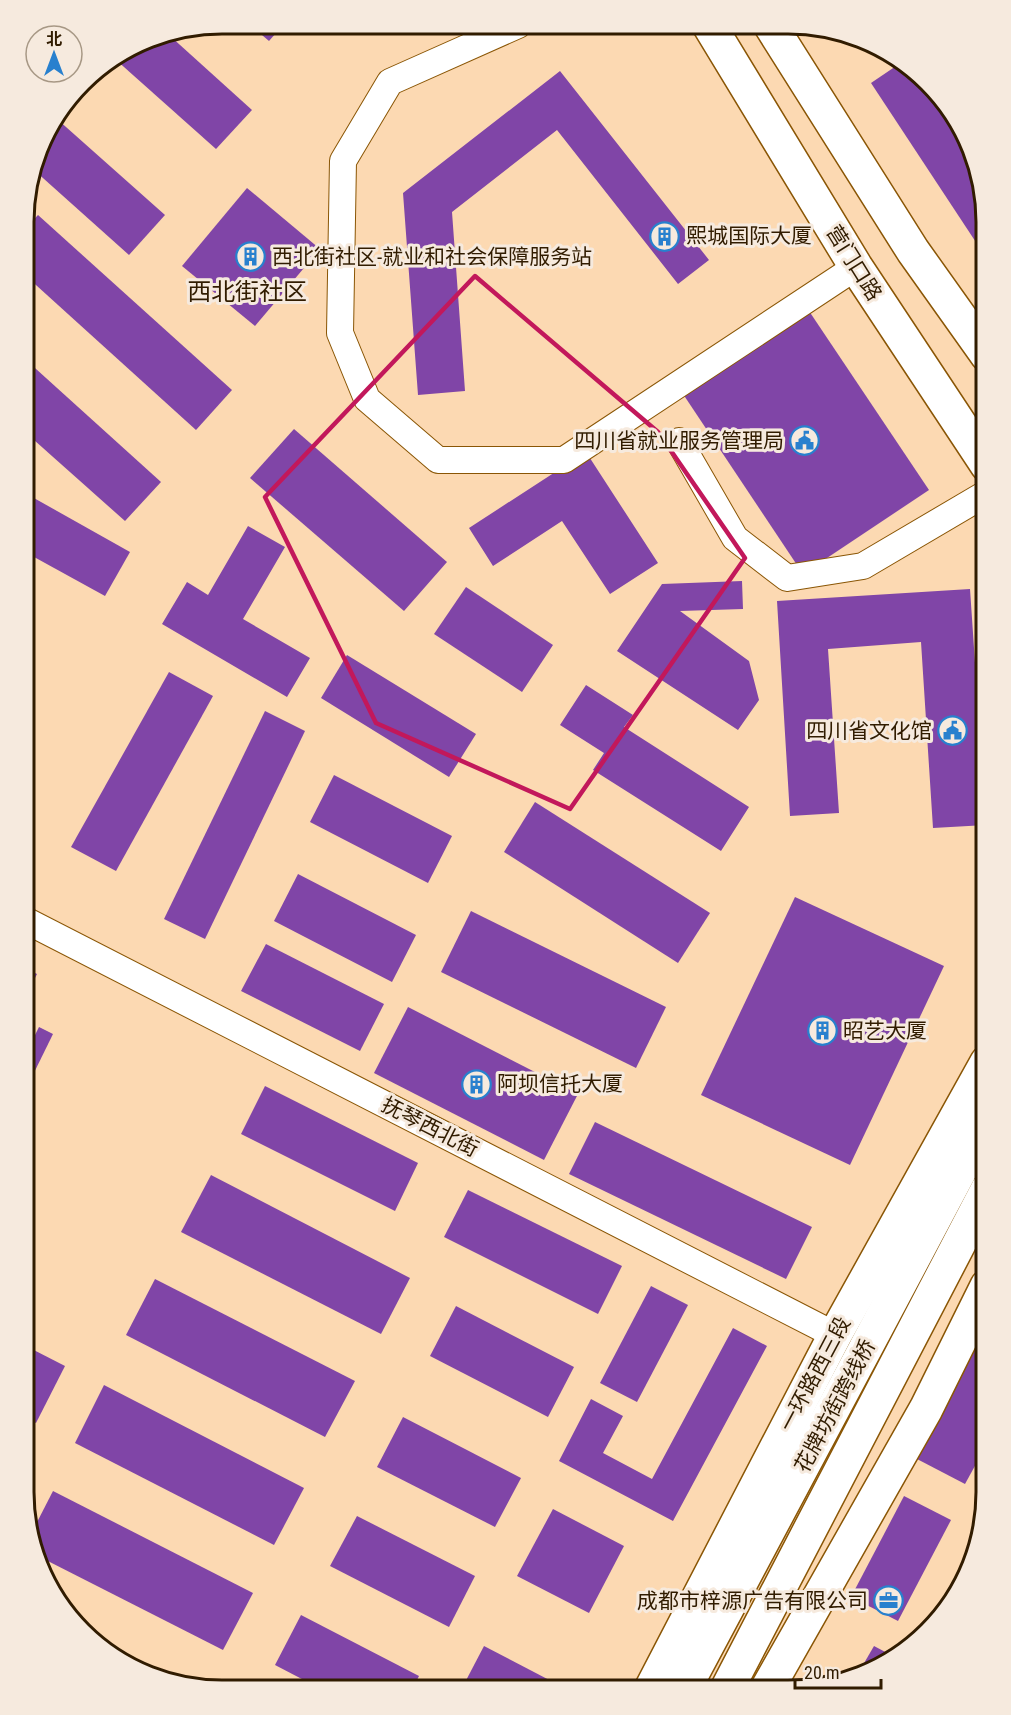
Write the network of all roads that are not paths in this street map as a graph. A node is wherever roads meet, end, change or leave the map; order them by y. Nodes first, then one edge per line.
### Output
1 (496, 35) edge
2 (714, 35) edge
3 (777, 35) edge
4 (856, 267) junction
5 (976, 339) edge
6 (679, 441) dead end
7 (976, 448) edge
8 (976, 499) edge
9 (35, 925) edge
10 (976, 1082) edge
11 (976, 1141) edge
12 (976, 1211) edge
13 (976, 1308) edge
14 (834, 1335) junction
15 (656, 1680) edge
16 (689, 1680) edge
17 (732, 1680) edge
18 (772, 1680) edge

1 - 4 street
2 - 4 main road, 营门口路
3 - 5 main road
4 - 7 main road, 营门口路
6 - 8 street
9 - 14 street, 抚琴西北街
10 - 14 main road, 一环路西三段
11 - 16 main road, 花牌坊街跨线桥
12 - 17 main road, 花牌坊街跨线桥
13 - 18 main road
14 - 15 main road, 一环路西三段

